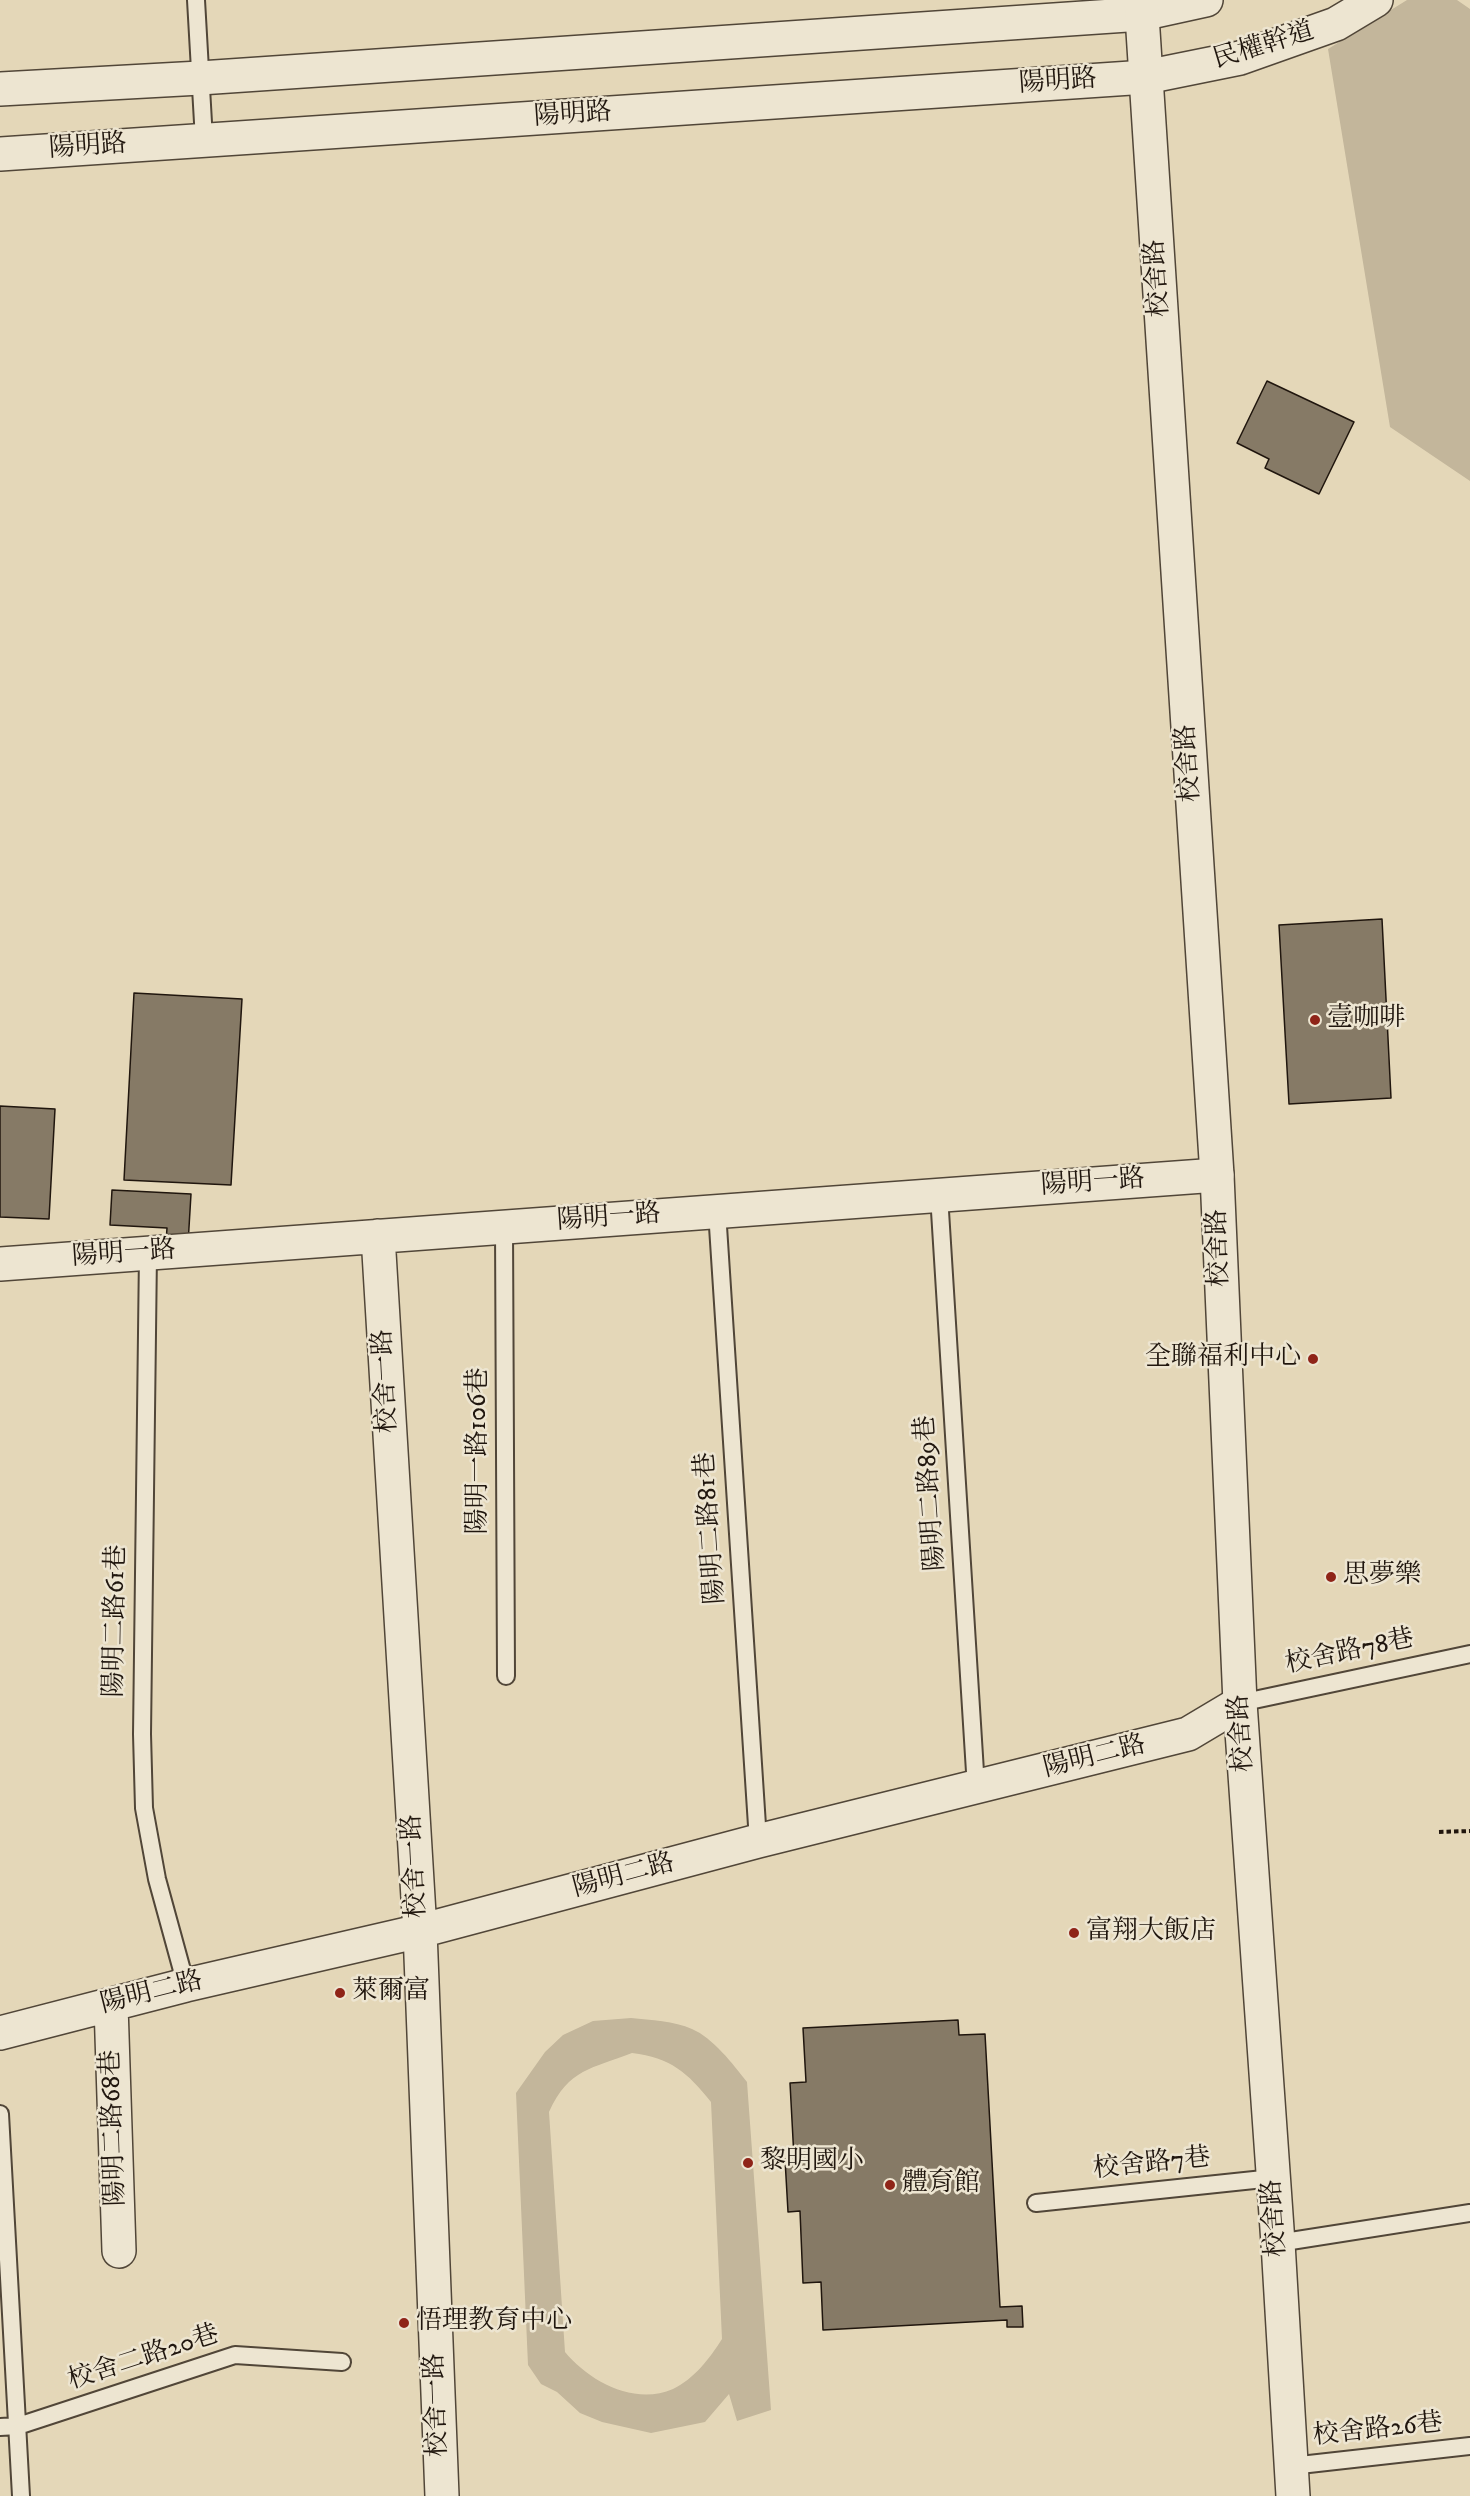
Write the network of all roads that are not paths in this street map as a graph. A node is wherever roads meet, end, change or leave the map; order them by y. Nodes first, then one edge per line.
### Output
1 (196, 0) edge
2 (1172, 0) edge
3 (1206, 0) edge
4 (1376, 0) edge
5 (1142, 7) edge
6 (1146, 77) junction
7 (200, 78) junction
8 (0, 89) edge
9 (204, 140) junction
10 (0, 154) edge
11 (1217, 1175) junction
12 (939, 1196) junction
13 (717, 1211) junction
14 (504, 1227) junction
15 (378, 1236) junction
16 (148, 1253) junction
17 (0, 1264) edge
18 (1470, 1654) edge
19 (506, 1676) dead end
20 (1240, 1703) junction
21 (976, 1788) junction
22 (758, 1841) junction
23 (420, 1931) junction
24 (186, 1985) junction
25 (111, 2005) junction
26 (0, 2033) edge
27 (0, 2114) edge
28 (1273, 2178) junction
29 (1036, 2203) dead end
30 (1470, 2213) edge
31 (1278, 2243) junction
32 (119, 2252) dead end
33 (342, 2362) dead end
34 (18, 2426) junction
35 (0, 2427) edge
36 (1470, 2446) edge
37 (1292, 2481) edge
38 (21, 2496) edge
39 (442, 2496) edge

1 - 7 lane
2 - 5 lane
3 - 5 street
4 - 6 street, 民權幹道
5 - 6 street, 校舍路
5 - 7 street
6 - 9 street, 陽明路
6 - 11 street, 校舍路
7 - 8 street
7 - 9 lane
9 - 10 street, 陽明路
11 - 12 street, 陽明一路
11 - 20 street, 校舍路
12 - 13 street, 陽明一路
12 - 21 lane, 陽明二路89巷
13 - 14 street, 陽明一路
13 - 22 lane, 陽明二路81巷
14 - 15 street, 陽明一路
14 - 19 lane, 陽明一路106巷
15 - 16 street, 陽明一路
15 - 23 street, 校舍一路
16 - 17 street, 陽明一路
16 - 24 lane, 陽明二路61巷
18 - 20 lane, 校舍路78巷
20 - 21 street, 陽明二路
20 - 28 street, 校舍路
21 - 22 street, 陽明二路
22 - 23 street, 陽明二路
23 - 24 street, 陽明二路
23 - 39 street, 校舍一路
24 - 25 street, 陽明二路
25 - 26 street, 陽明二路
25 - 32 street, 陽明二路68巷
27 - 34 lane
28 - 29 lane, 校舍路7巷
28 - 31 street, 校舍路
30 - 31 lane
31 - 37 street, 校舍路
33 - 34 lane, 校舍二路20巷
34 - 35 lane, 校舍二路20巷
34 - 38 lane
36 - 37 lane, 校舍路26巷

